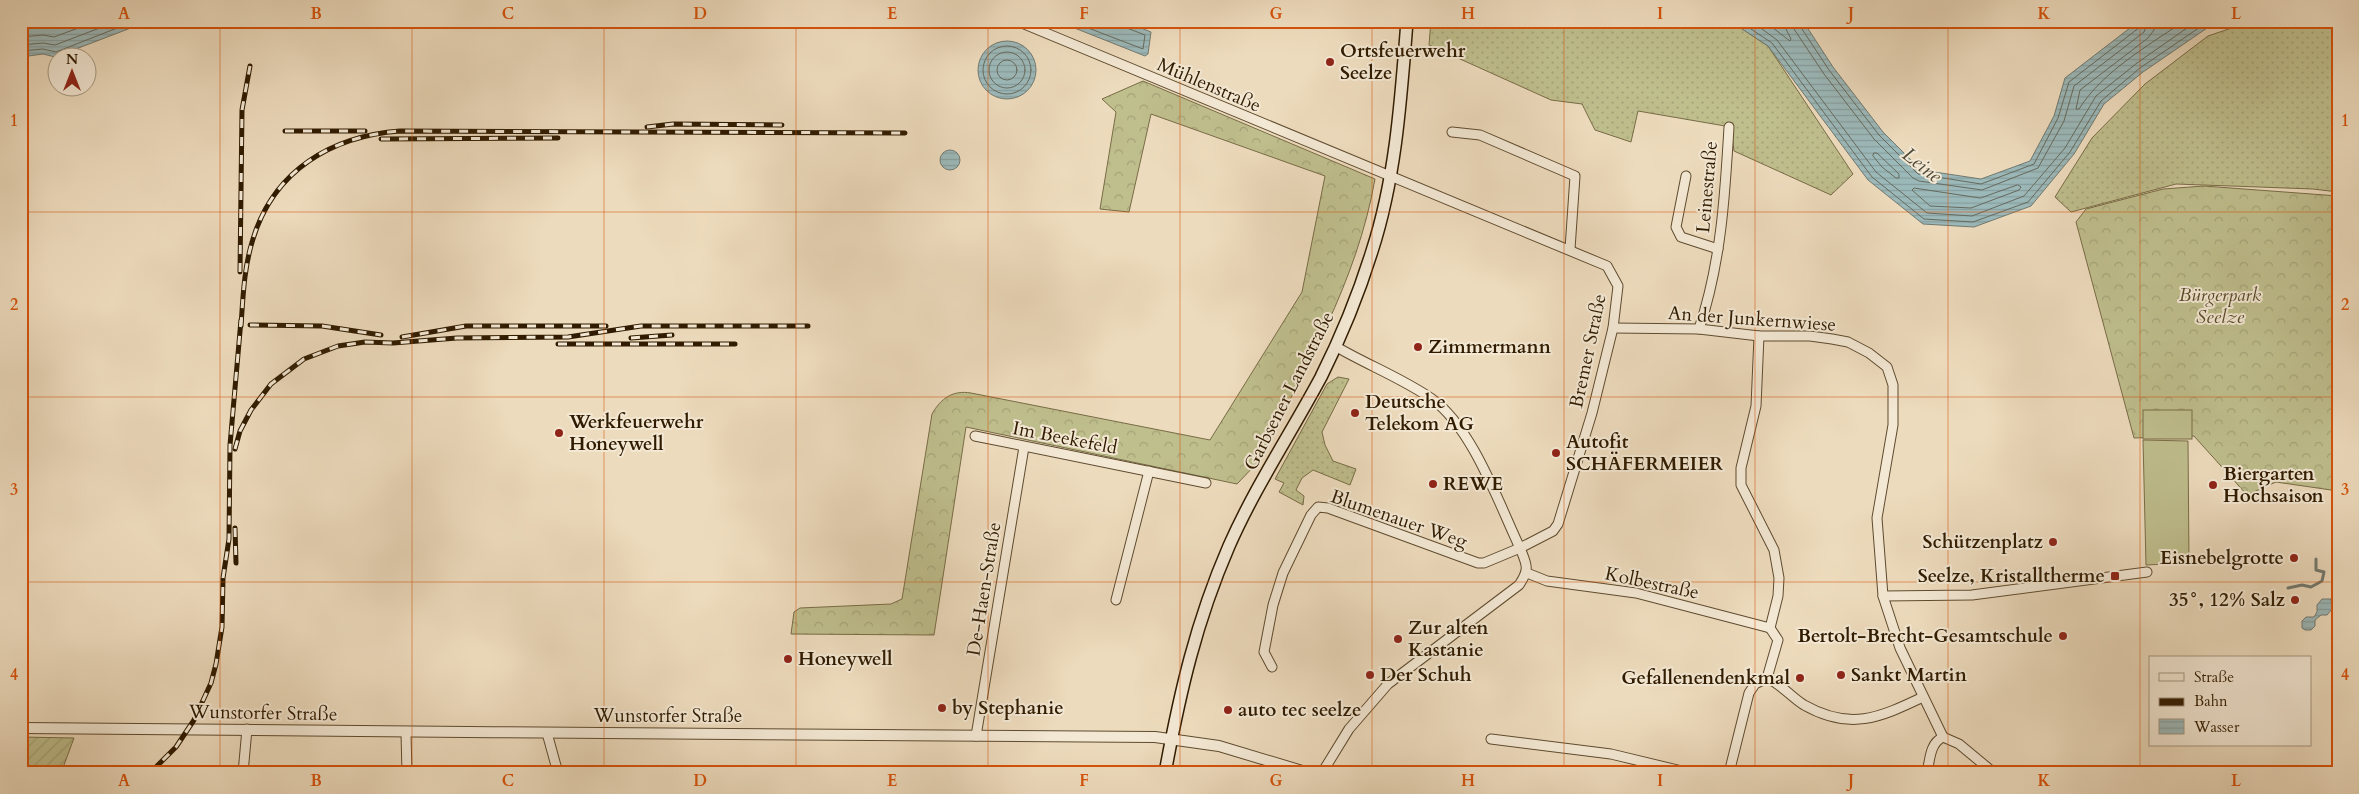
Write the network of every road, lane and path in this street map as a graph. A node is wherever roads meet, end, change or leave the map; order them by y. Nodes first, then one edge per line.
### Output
1 (1017, 21) edge
2 (1407, 21) edge
3 (1729, 127) dead end
4 (1452, 132) dead end
5 (1686, 176) dead end
6 (1390, 177) junction
7 (1570, 250) junction
8 (1718, 250) junction
9 (1613, 328) junction
10 (1698, 328) junction
11 (1759, 336) junction
12 (1335, 346) junction
13 (975, 436) dead end
14 (1024, 447) junction
15 (1149, 471) junction
16 (1206, 483) dead end
17 (1520, 548) junction
18 (2147, 572) dead end
19 (1527, 573) junction
20 (1883, 596) junction
21 (1116, 600) dead end
22 (1770, 628) junction
23 (1272, 668) dead end
24 (1767, 678) junction
25 (1923, 697) junction
26 (21, 728) edge
27 (247, 729) junction
28 (406, 733) junction
29 (547, 733) junction
30 (976, 736) junction
31 (1943, 737) junction
32 (1172, 738) junction
33 (1492, 739) dead end
34 (243, 773) edge
35 (407, 773) edge
36 (558, 773) edge
37 (1165, 773) edge
38 (1309, 773) edge
39 (1322, 773) edge
40 (1690, 773) edge
41 (1730, 773) edge
42 (1927, 773) edge
43 (1994, 773) edge

1 - 6 street, Mühlenstraße
2 - 6 main road, Garbsener Landstraße
3 - 8 street, Leinestraße
4 - 7 street
5 - 8 street, Leinestraße
6 - 7 street, Bremer Straße
6 - 12 main road, Garbsener Landstraße
7 - 9 street, Bremer Straße
8 - 10 street, Leinestraße
9 - 10 street, An der Junkernwiese
9 - 17 street, Bremer Straße
10 - 11 street, An der Junkernwiese
11 - 20 street, An der Junkernwiese
11 - 22 street
12 - 17 street
12 - 32 main road, Garbsener Landstraße
13 - 14 street, Im Beekefeld
14 - 15 street, Im Beekefeld
14 - 30 street, De-Haen-Straße
15 - 16 street, Im Beekefeld
15 - 21 street
17 - 19 street
17 - 23 street, Blumenauer Weg
18 - 20 street
19 - 22 street, Kolbestraße
19 - 39 street
20 - 25 street, An der Junkernwiese
22 - 24 street
24 - 25 street
24 - 41 street
25 - 31 street, An der Junkernwiese
26 - 27 street, Wunstorfer Straße
27 - 28 street, Wunstorfer Straße
27 - 34 street
28 - 29 street, Wunstorfer Straße
28 - 35 street
29 - 30 street, Wunstorfer Straße
29 - 36 street
30 - 32 street, Wunstorfer Straße
31 - 42 street
31 - 43 street
32 - 37 main road, Garbsener Landstraße
32 - 38 street, Wunstorfer Straße
33 - 40 street

